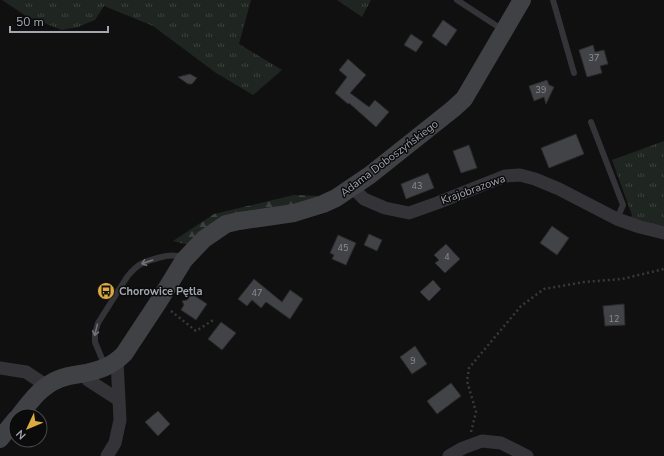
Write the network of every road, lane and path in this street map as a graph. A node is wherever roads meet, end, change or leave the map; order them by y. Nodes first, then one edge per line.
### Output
1 (456, 0) edge
2 (522, 0) edge
3 (553, 0) edge
4 (504, 31) junction
5 (574, 73) dead end
6 (591, 122) dead end
7 (352, 186) junction
8 (617, 219) junction
9 (664, 233) edge
10 (184, 260) junction
11 (664, 269) edge
12 (159, 301) junction
13 (215, 319) dead end
14 (112, 364) junction
15 (0, 368) edge
16 (85, 373) junction
17 (47, 386) junction
18 (119, 400) junction
19 (25, 408) edge
20 (8, 430) edge
21 (0, 440) edge
22 (464, 448) junction
23 (107, 456) edge
24 (449, 456) edge
25 (527, 456) edge

1 - 4 lane
2 - 4 street, Adama Doboszyńskiego
3 - 5 lane
4 - 7 street, Adama Doboszyńskiego
6 - 8 lane
7 - 8 street, Krajobrazowa
7 - 10 street, Adama Doboszyńskiego
8 - 9 street, Krajobrazowa
10 - 12 street, Adama Doboszyńskiego
10 -> 14 lane
11 - 22 path
12 - 13 path
12 - 14 street, Adama Doboszyńskiego
14 - 16 street
14 - 18 street
15 - 17 street
16 - 17 street
16 - 18 street
17 - 19 street
18 - 23 street
20 - 21 street
22 - 24 street
22 - 25 street

